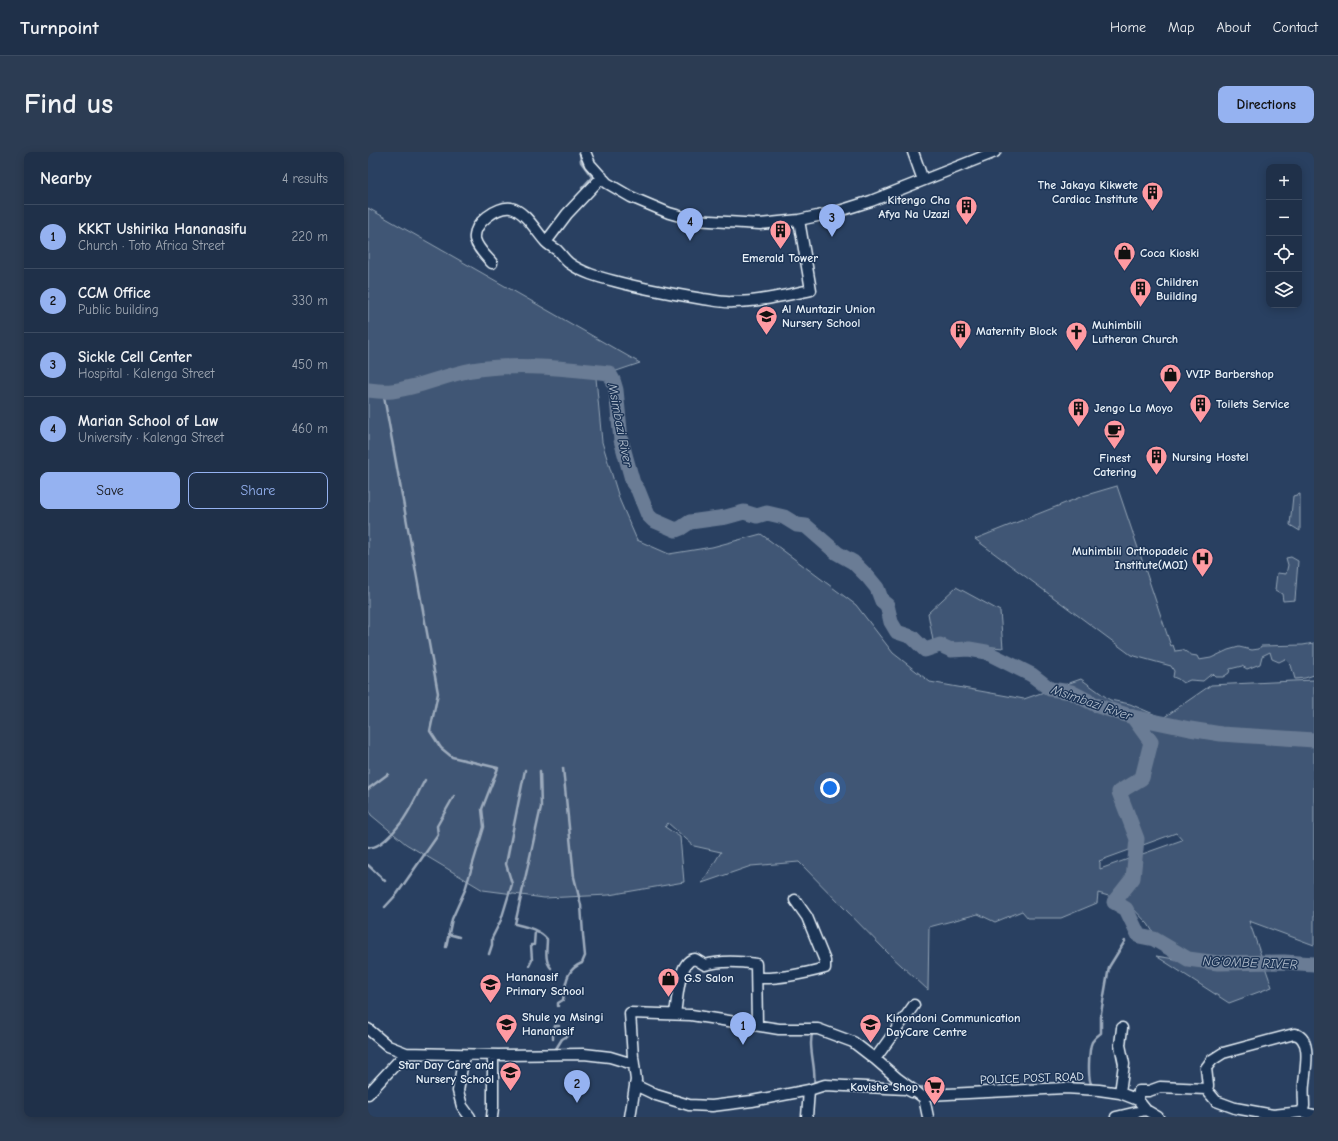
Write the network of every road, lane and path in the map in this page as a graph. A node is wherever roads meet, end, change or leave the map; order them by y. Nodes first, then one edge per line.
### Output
1 (585, 152) edge
2 (912, 152) edge
3 (995, 152) edge
4 (602, 177) junction
5 (924, 180) junction
6 (799, 220) junction
7 (546, 242) junction
8 (492, 263) dead end
9 (796, 900) dead end
10 (757, 978) junction
11 (914, 1005) dead end
12 (675, 1013) junction
13 (757, 1025) junction
14 (1122, 1028) dead end
15 (368, 1029) edge
16 (1310, 1047) edge
17 (406, 1053) junction
18 (464, 1055) junction
19 (492, 1055) junction
20 (875, 1059) junction
21 (633, 1064) junction
22 (635, 1085) junction
23 (1309, 1088) edge
24 (1206, 1089) junction
25 (809, 1090) junction
26 (1120, 1093) junction
27 (368, 1094) edge
28 (924, 1098) junction
29 (1138, 1100) junction
30 (1146, 1110) junction
31 (1302, 1112) junction
32 (1314, 1115) edge
33 (1273, 1116) edge
34 (470, 1117) edge
35 (492, 1117) edge
36 (630, 1117) edge
37 (807, 1117) edge
38 (928, 1117) edge
39 (1116, 1117) edge
40 (1158, 1117) edge

1 - 4 street
2 - 5 street
3 - 5 street
4 - 6 street
4 - 7 street
5 - 6 street
6 - 7 street
7 - 8 street
9 - 10 street
10 - 12 street
10 - 13 street
11 - 20 street
12 - 13 street
12 - 21 street
13 - 20 street
14 - 26 street
15 - 17 street
16 - 23 street
16 - 24 street
17 - 18 street
17 - 27 street
18 - 19 street
18 - 34 street
19 - 21 street
19 - 35 street
20 - 28 street
21 - 22 street
22 - 25 street
22 - 36 street
23 - 31 street
24 - 29 street
24 - 33 street
25 - 28 street
25 - 37 street
26 - 28 street, POLICE POST ROAD
26 - 29 street, POLICE POST ROAD
28 - 38 street
29 - 30 street
30 - 39 street
30 - 40 street
31 - 32 street
31 - 33 street

